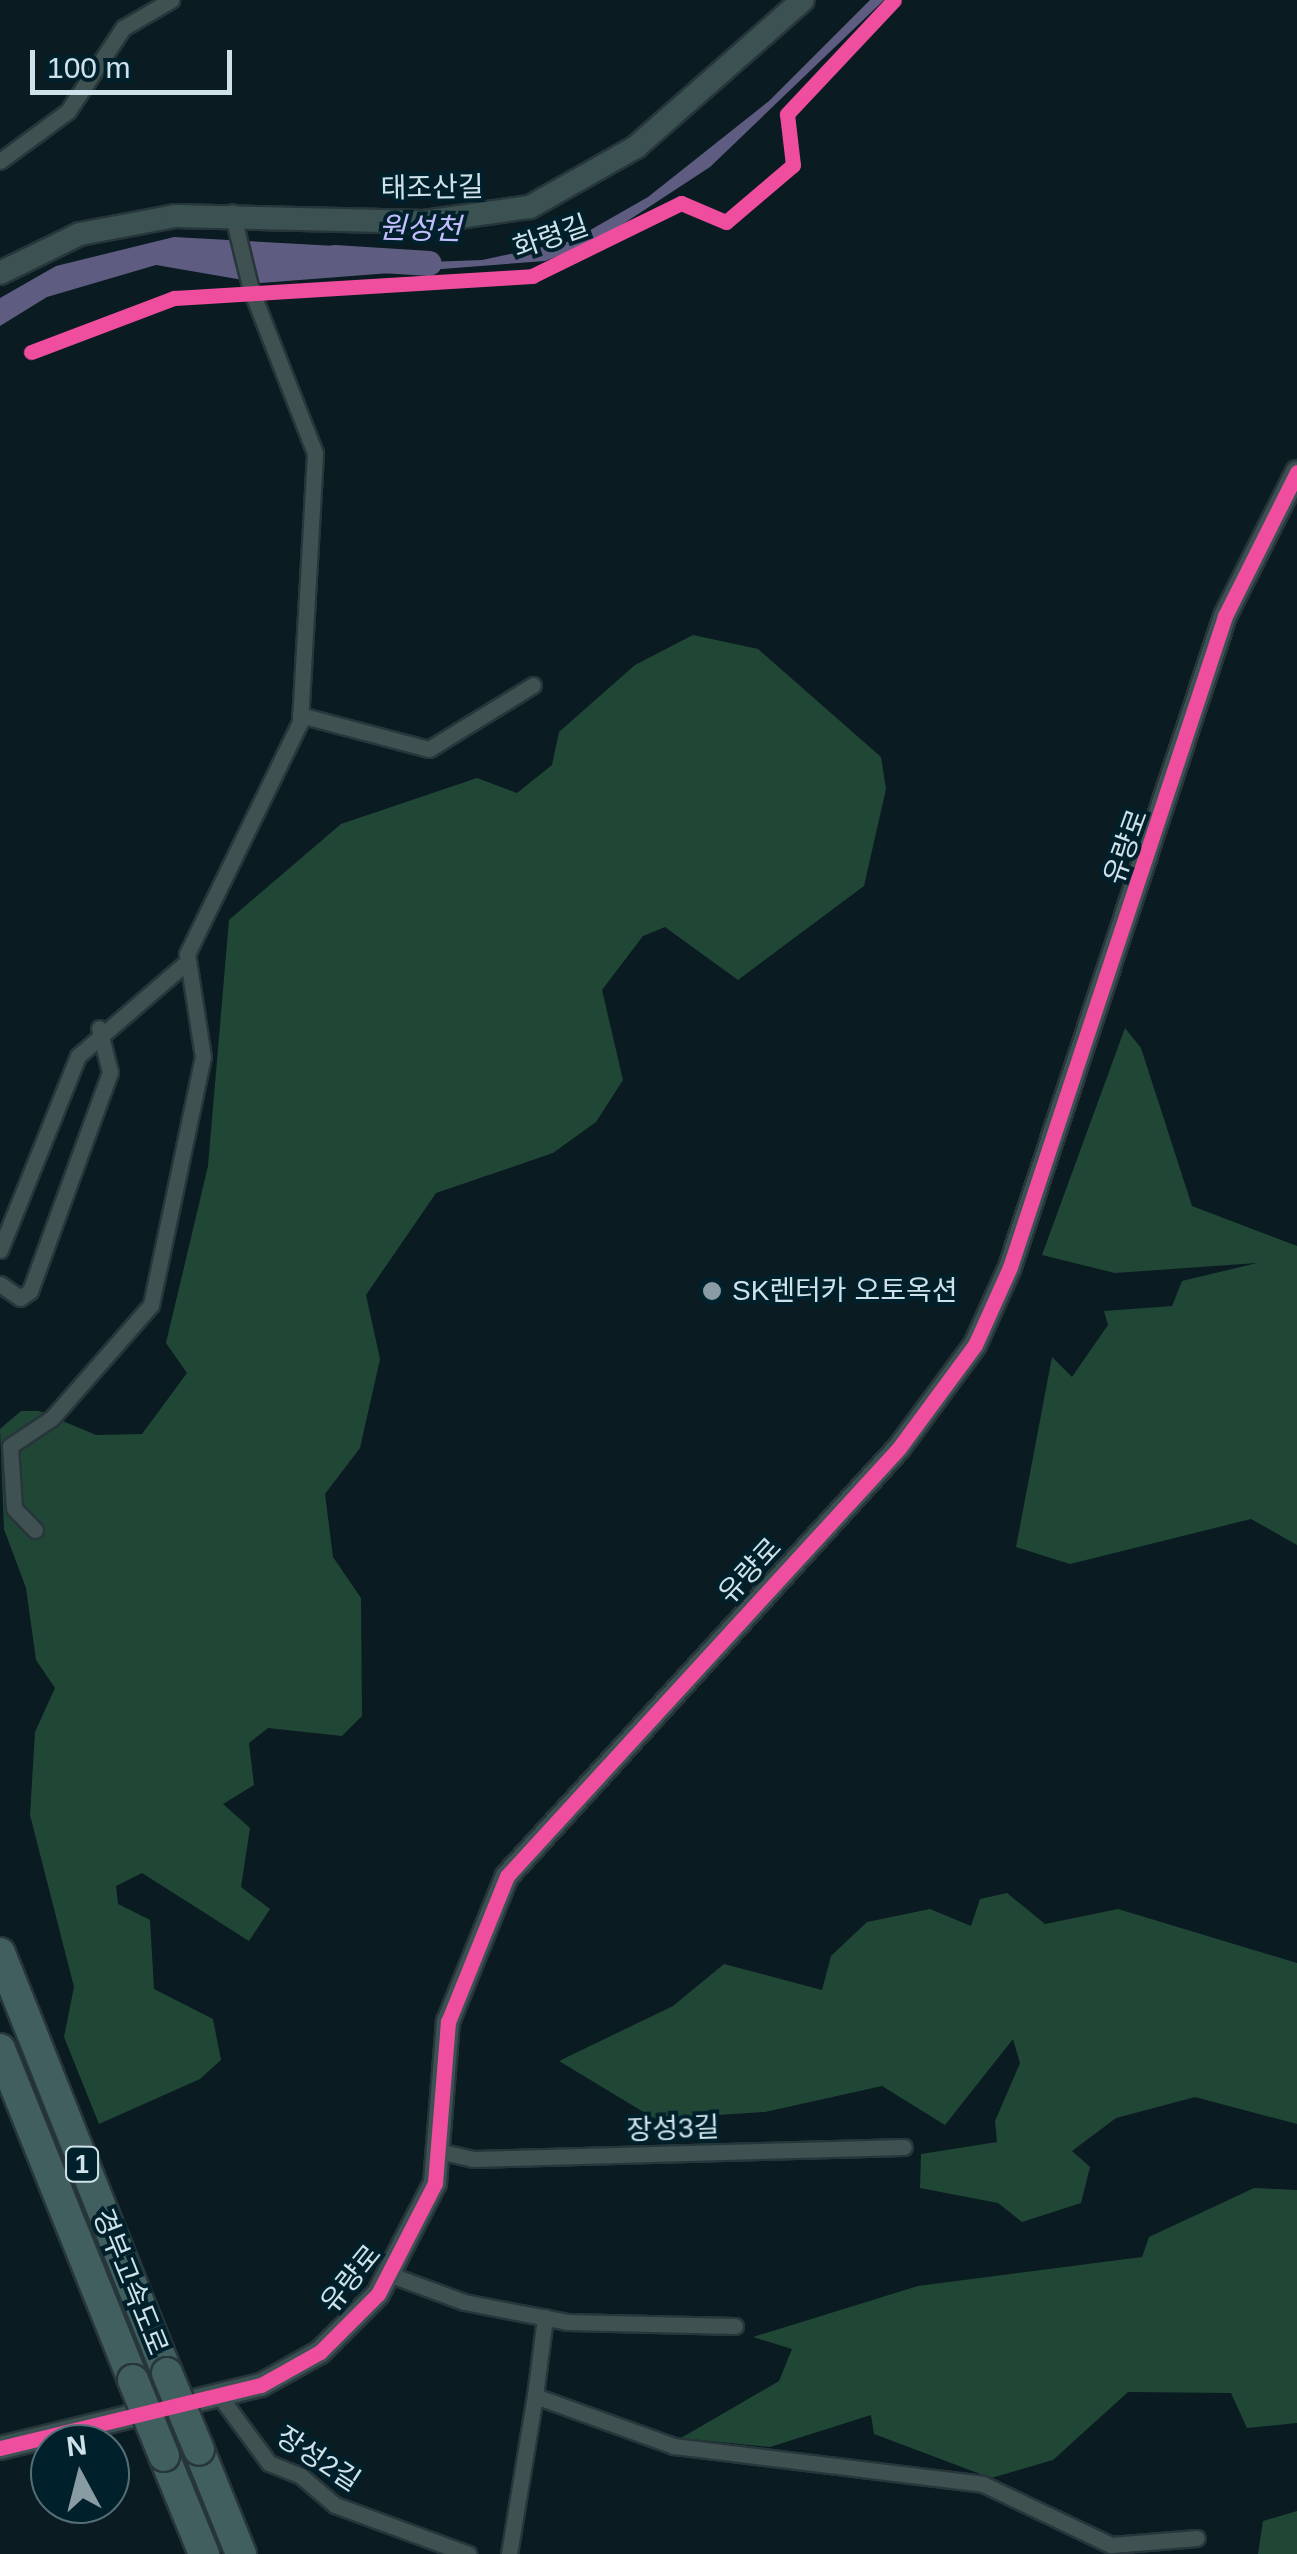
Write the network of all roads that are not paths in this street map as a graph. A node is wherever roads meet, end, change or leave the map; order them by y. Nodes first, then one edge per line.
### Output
1 (171, 0) edge
2 (803, 0) edge
3 (0, 162) edge
4 (234, 220) junction
5 (0, 273) edge
6 (1297, 472) edge
7 (533, 684) dead end
8 (300, 715) junction
9 (188, 960) junction
10 (99, 1028) junction
11 (0, 1250) edge
12 (0, 1284) edge
13 (35, 1530) dead end
14 (0, 1953) edge
15 (0, 2049) edge
16 (904, 2147) dead end
17 (443, 2152) junction
18 (390, 2275) junction
19 (545, 2317) junction
20 (735, 2326) dead end
21 (535, 2396) junction
22 (221, 2398) junction
23 (0, 2448) edge
24 (1197, 2538) dead end
25 (204, 2554) edge
26 (241, 2554) edge
27 (468, 2554) edge
28 (509, 2554) edge

1 - 3 street
2 - 4 street, 태조산길
4 - 5 street, 태조산길
4 - 8 street
6 - 17 street, 유량로
7 - 8 street
8 - 9 street
9 - 10 street
9 - 13 street
10 - 11 street
10 - 12 street
14 - 26 highway, 경부고속도로 / 1, bridge
15 - 25 highway, 경부고속도로 / 1, bridge
16 - 17 street, 장성3길
17 - 18 street, 유량로
18 - 19 street, 유량로
18 - 22 street, 유량로
19 - 20 street, 유량로
19 - 21 street
21 - 24 street
21 - 28 street
22 - 23 street, 유량로
22 - 27 street, 장성2길

